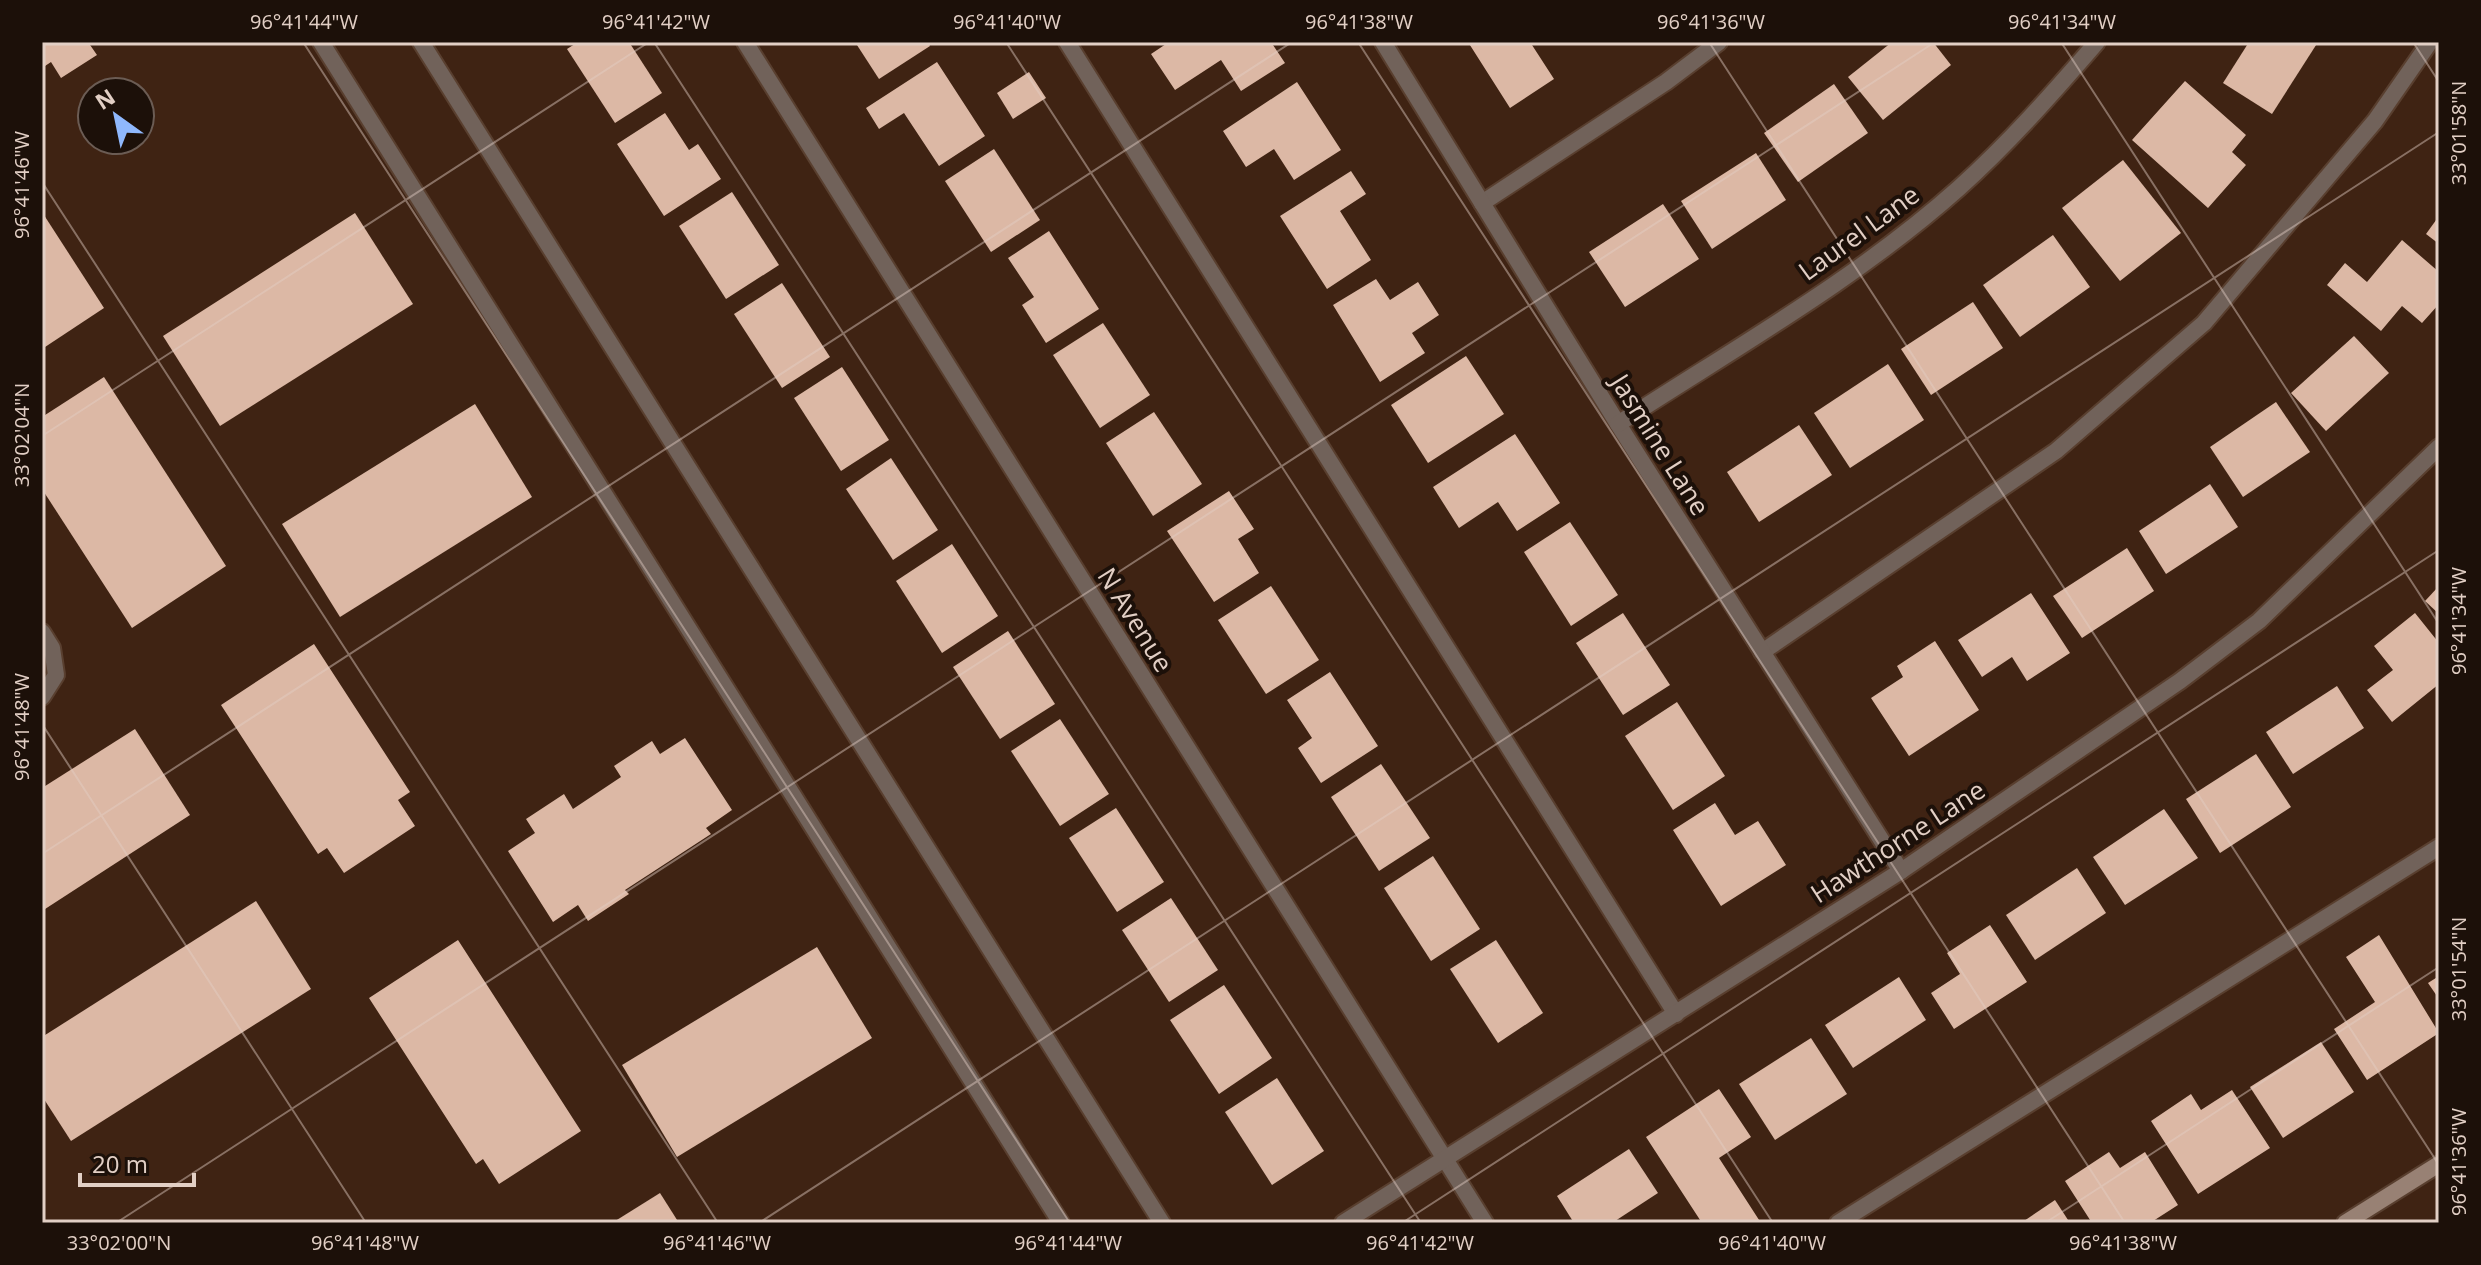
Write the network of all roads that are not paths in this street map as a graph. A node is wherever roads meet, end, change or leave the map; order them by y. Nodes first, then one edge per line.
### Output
1 (321, 42) edge
2 (421, 42) edge
3 (745, 42) edge
4 (1067, 42) edge
5 (1383, 42) edge
6 (1719, 42) edge
7 (2097, 42) edge
8 (2430, 42) edge
9 (1482, 203) junction
10 (1618, 424) junction
11 (2439, 447) edge
12 (42, 632) edge
13 (1762, 652) junction
14 (42, 697) edge
15 (2439, 847) edge
16 (1901, 871) junction
17 (1676, 1014) junction
18 (1445, 1159) junction
19 (2439, 1164) edge
20 (1061, 1223) edge
21 (1162, 1223) edge
22 (1343, 1223) edge
23 (1485, 1223) edge
24 (1838, 1223) edge
25 (2345, 1223) edge

1 - 20 street
2 - 21 street
3 - 18 street, N Avenue
4 - 17 street
5 - 9 street, Jasmine Lane
6 - 9 street
7 - 10 street, Laurel Lane
8 - 13 street
9 - 10 street, Jasmine Lane
10 - 13 street, Jasmine Lane
11 - 16 street, Hawthorne Lane
12 - 14 street
13 - 16 street, Jasmine Lane
15 - 24 street
16 - 17 street, Hawthorne Lane
17 - 18 street, Hawthorne Lane
18 - 22 street, Hawthorne Lane
18 - 23 street, N Avenue
19 - 25 main road

